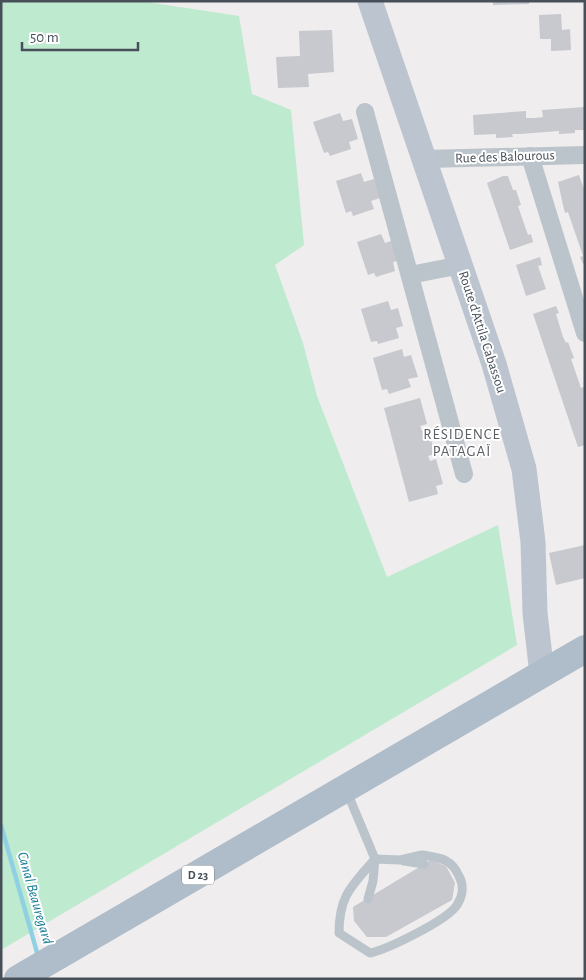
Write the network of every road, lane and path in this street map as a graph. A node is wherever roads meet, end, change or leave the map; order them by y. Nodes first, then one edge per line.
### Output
1 (370, 1) edge
2 (366, 112) dead end
3 (585, 155) edge
4 (530, 156) junction
5 (425, 159) junction
6 (461, 266) junction
7 (410, 276) junction
8 (585, 333) edge
9 (464, 474) dead end
10 (585, 649) edge
11 (542, 674) junction
12 (346, 790) junction
13 (375, 859) junction
14 (400, 860) junction
15 (424, 864) dead end
16 (368, 899) dead end
17 (21, 977) edge

1 - 5 main road, Route d'Attila Cabassou
2 - 7 street
3 - 4 street, Rue des Balourous
4 - 5 street, Rue des Balourous
4 - 8 street
5 - 6 main road, Route d'Attila Cabassou
6 - 7 street
6 - 11 main road, Route d'Attila Cabassou
7 - 9 street
10 - 11 main road, D 23
11 - 12 main road, D 23
12 - 13 lane
12 - 17 main road, D 23
13 - 14 lane
13 - 14 lane
13 - 16 lane
14 - 15 lane

